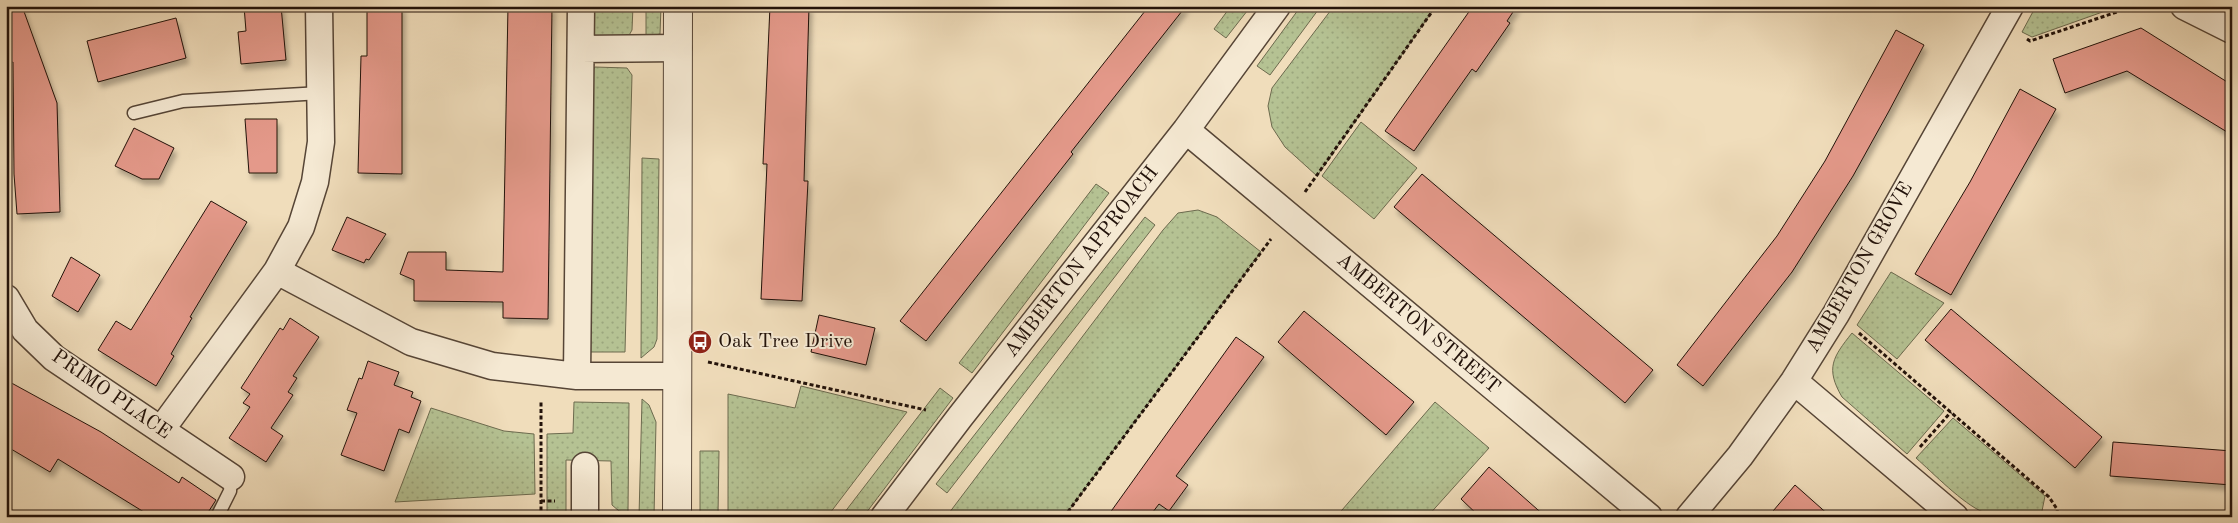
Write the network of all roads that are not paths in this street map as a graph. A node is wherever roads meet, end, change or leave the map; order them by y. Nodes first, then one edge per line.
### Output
1 (319, 6) edge
2 (581, 6) edge
3 (678, 6) edge
4 (1277, 6) edge
5 (2184, 6) edge
6 (2005, 16) edge
7 (2232, 30) edge
8 (678, 48) junction
9 (581, 49) junction
10 (321, 93) junction
11 (134, 113) dead end
12 (1186, 130) junction
13 (277, 272) junction
14 (6, 298) edge
15 (676, 366) junction
16 (577, 376) junction
17 (1794, 381) junction
18 (161, 430) junction
19 (585, 466) dead end
20 (231, 477) joint
21 (217, 517) edge
22 (585, 517) edge
23 (676, 517) edge
24 (884, 517) edge
25 (1649, 517) edge
26 (1690, 517) edge
27 (1955, 517) edge

1 - 10 street
2 - 9 street
3 - 8 street
4 - 12 street, AMBERTON APPROACH
5 - 7 street
6 - 17 street, AMBERTON GROVE
8 - 9 street
8 - 15 street
9 - 16 street
10 - 11 lane
10 - 13 street
12 - 24 street, AMBERTON APPROACH
12 - 25 street, AMBERTON STREET
13 - 16 street
13 - 18 street
14 - 18 street, PRIMO PLACE
15 - 16 street
15 - 23 street
17 - 26 street, AMBERTON GROVE
17 - 27 street
18 - 20 street, PRIMO PLACE
19 - 22 street
20 - 21 lane

